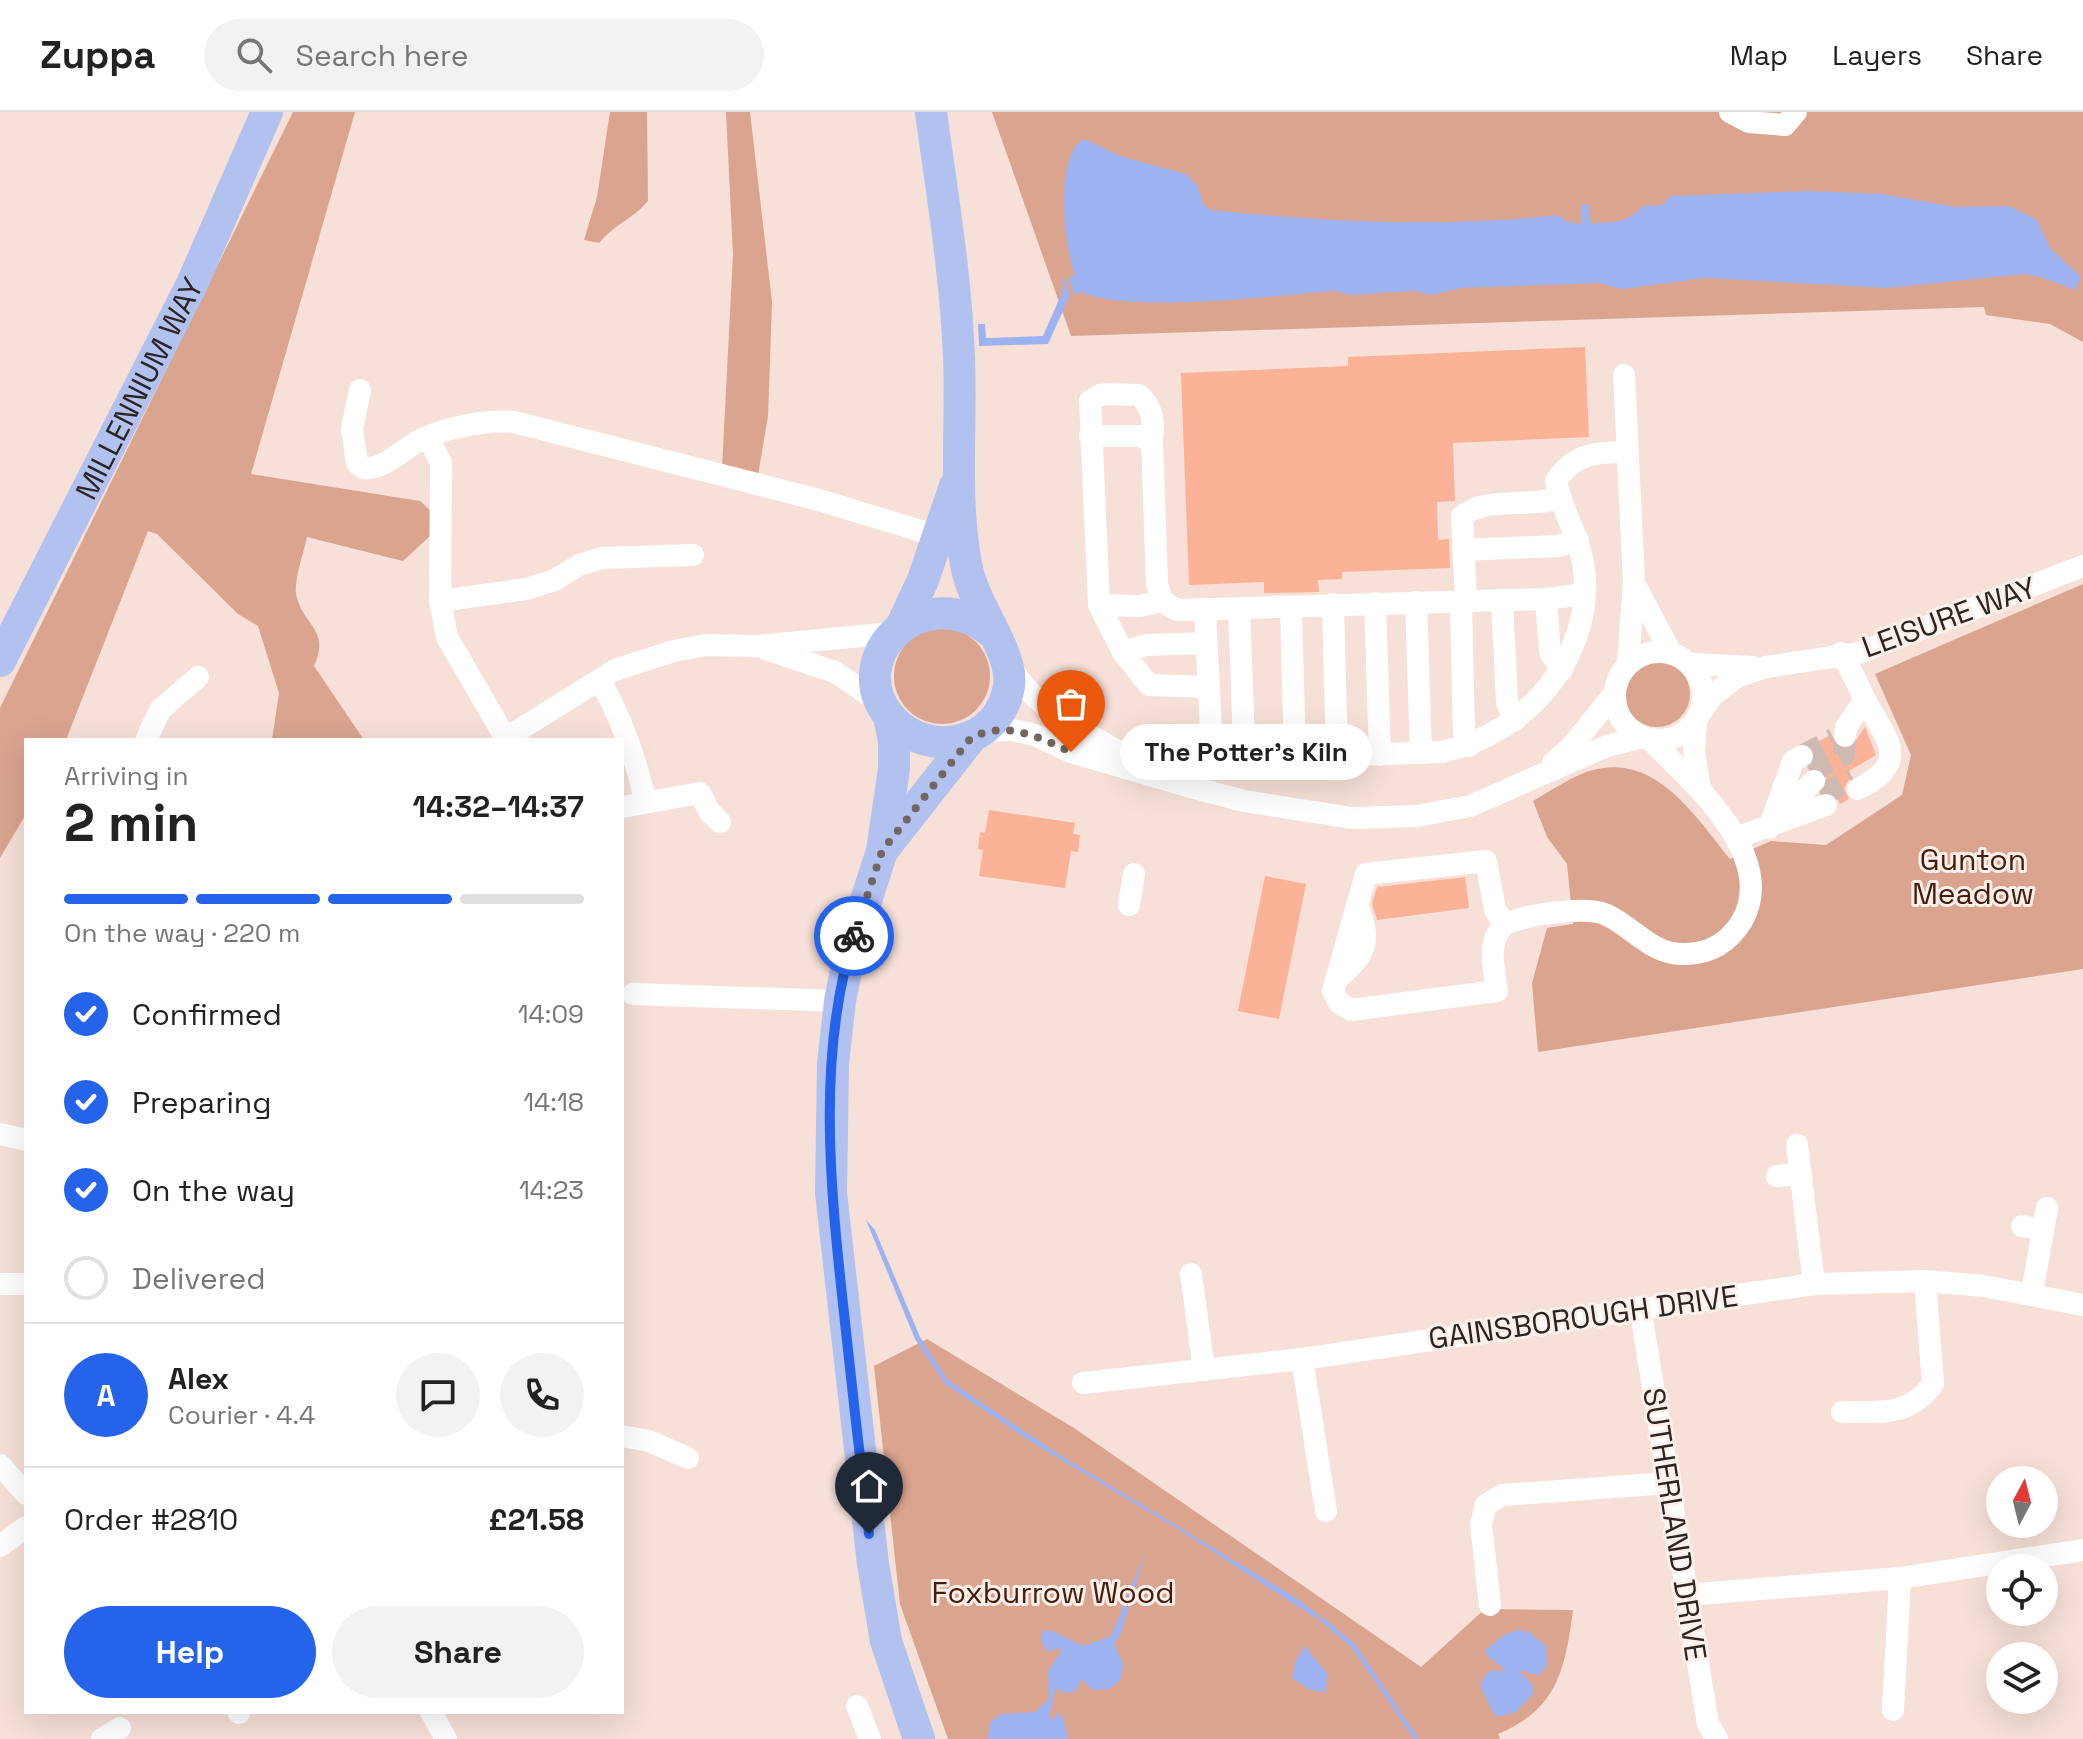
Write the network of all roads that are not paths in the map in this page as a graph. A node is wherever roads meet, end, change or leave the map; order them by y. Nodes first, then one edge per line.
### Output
1 (267, 112) edge
2 (931, 112) edge
3 (1730, 112) edge
4 (1796, 112) edge
5 (1624, 375) dead end
6 (360, 390) dead end
7 (1090, 436) junction
8 (422, 439) junction
9 (1152, 442) junction
10 (1628, 452) junction
11 (958, 477) junction
12 (1559, 498) junction
13 (937, 536) junction
14 (1578, 540) junction
15 (1464, 550) junction
16 (693, 555) dead end
17 (2083, 566) edge
18 (1634, 582) junction
19 (1585, 594) junction
20 (1546, 599) junction
21 (1502, 600) junction
22 (440, 601) junction
23 (1162, 601) junction
24 (1463, 601) junction
25 (1416, 602) junction
26 (1375, 603) junction
27 (1333, 604) junction
28 (1099, 605) junction
29 (1291, 607) junction
30 (1239, 610) junction
31 (1205, 611) junction
32 (898, 629) junction
33 (990, 631) junction
34 (1206, 643) junction
35 (757, 646) junction
36 (1123, 652) junction
37 (1841, 653) junction
38 (1007, 658) junction
39 (1681, 659) junction
40 (0, 661) edge
41 (1628, 664) junction
42 (1766, 667) junction
43 (1562, 670) junction
44 (198, 677) dead end
45 (600, 680) junction
46 (1209, 687) junction
47 (1614, 694) junction
48 (1865, 700) junction
49 (885, 710) junction
50 (1698, 718) junction
51 (1515, 720) junction
52 (1842, 734) tunnel mouth
53 (976, 735) junction
54 (147, 738) edge
55 (503, 738) edge
56 (506, 738) edge
57 (1646, 738) junction
58 (1469, 746) junction
59 (1421, 753) junction
60 (1240, 755) junction
61 (1380, 755) junction
62 (1295, 756) junction
63 (1337, 756) junction
64 (1157, 775) junction
65 (1537, 777) junction
66 (1859, 777) tunnel mouth
67 (1700, 789) junction
68 (645, 801) junction
69 (624, 806) edge
70 (720, 822) dead end
71 (1769, 828) junction
72 (1736, 838) junction
73 (882, 851) junction
74 (1134, 874) dead end
75 (1129, 905) dead end
76 (1505, 924) junction
77 (633, 994) dead end
78 (840, 1001) junction
79 (0, 1134) edge
80 (24, 1140) edge
81 (1797, 1145) dead end
82 (1800, 1174) junction
83 (1777, 1176) dead end
84 (2038, 1221) dead end
85 (1191, 1274) dead end
86 (1925, 1281) junction
87 (0, 1284) edge
88 (24, 1284) edge
89 (1814, 1284) junction
90 (2032, 1293) junction
91 (2083, 1305) edge
92 (1640, 1307) junction
93 (1302, 1359) junction
94 (1204, 1370) junction
95 (1083, 1383) dead end
96 (1842, 1412) dead end
97 (624, 1436) edge
98 (688, 1458) dead end
99 (0, 1465) edge
100 (1669, 1483) junction
101 (24, 1492) edge
102 (1326, 1511) dead end
103 (24, 1528) edge
104 (0, 1546) edge
105 (2083, 1550) edge
106 (1900, 1578) junction
107 (1685, 1595) junction
108 (1490, 1605) dead end
109 (857, 1706) dead end
110 (1893, 1710) dead end
111 (432, 1714) edge
112 (1708, 1736) edge
113 (446, 1739) edge
114 (870, 1739) edge
115 (919, 1739) edge

1 - 40 highway, MILLENNIUM WAY
2 - 11 highway
3 - 4 street
5 - 10 street
6 - 8 street
7 - 9 street
7 - 9 street
7 - 28 street
8 - 13 street
8 - 22 street
9 - 23 street
10 - 12 street
10 - 18 street
11 - 13 highway
11 - 33 highway
12 - 14 street
12 - 15 street
13 - 32 highway
14 - 15 street
14 - 19 street
15 - 24 street
16 - 22 street
17 - 37 street, LEISURE WAY
18 - 39 street
18 - 41 street
19 - 20 street
19 - 43 street
20 - 21 street
20 - 43 street
21 - 24 street
21 - 51 street
22 - 55 street
23 - 28 street
23 - 31 street
24 - 25 street
24 - 58 street
25 - 26 street
25 - 59 street
26 - 27 street
26 - 61 street
27 - 29 street
27 - 63 street
28 - 36 street
29 - 30 street
29 - 62 street
30 - 31 street
30 - 60 street
31 - 34 street
32 - 33 highway
32 - 35 street
32 - 49 highway
33 - 38 highway
34 - 36 street
34 - 46 street
35 - 45 street
35 - 49 street
36 - 46 street
37 - 42 street, LEISURE WAY
37 - 48 street
38 - 53 highway
38 - 64 street, LEISURE WAY
39 - 41 street, LEISURE WAY
39 - 42 street, LEISURE WAY
39 - 50 street
41 - 47 street, LEISURE WAY
42 - 50 street, LEISURE WAY
43 - 51 street
44 - 54 street
45 - 56 street
45 - 68 street
46 - 60 street
47 - 57 street
47 - 65 street, LEISURE WAY
48 - 52 street
48 - 66 street
49 - 53 highway
49 - 73 highway
50 - 57 street, LEISURE WAY
50 - 67 street
51 - 58 street
53 - 64 street, LEISURE WAY
53 - 73 highway
57 - 65 street, LEISURE WAY
57 - 67 street
58 - 59 street
59 - 61 street
60 - 62 street
61 - 63 street
62 - 63 street
64 - 65 street, LEISURE WAY
67 - 72 street
68 - 69 street
68 - 70 street
71 - 71 street
71 - 72 street
72 - 76 street
73 - 78 highway
74 - 75 street
76 - 76 street
77 - 78 street
78 - 115 highway
79 - 80 street
81 - 82 street
82 - 83 street
82 - 89 street
84 - 90 street
85 - 94 street
86 - 89 street, GAINSBOROUGH DRIVE
86 - 90 street, GAINSBOROUGH DRIVE
86 - 96 street
87 - 88 street
89 - 92 street, GAINSBOROUGH DRIVE
90 - 91 street, GAINSBOROUGH DRIVE
92 - 93 street, GAINSBOROUGH DRIVE
92 - 100 street, SUTHERLAND DRIVE
93 - 94 street, GAINSBOROUGH DRIVE
93 - 102 street
94 - 95 street, GAINSBOROUGH DRIVE
97 - 98 street
99 - 101 street
100 - 107 street, SUTHERLAND DRIVE
100 - 108 street
103 - 104 street
105 - 106 street
106 - 107 street
106 - 110 street
107 - 112 street, SUTHERLAND DRIVE
109 - 114 street
111 - 113 street

